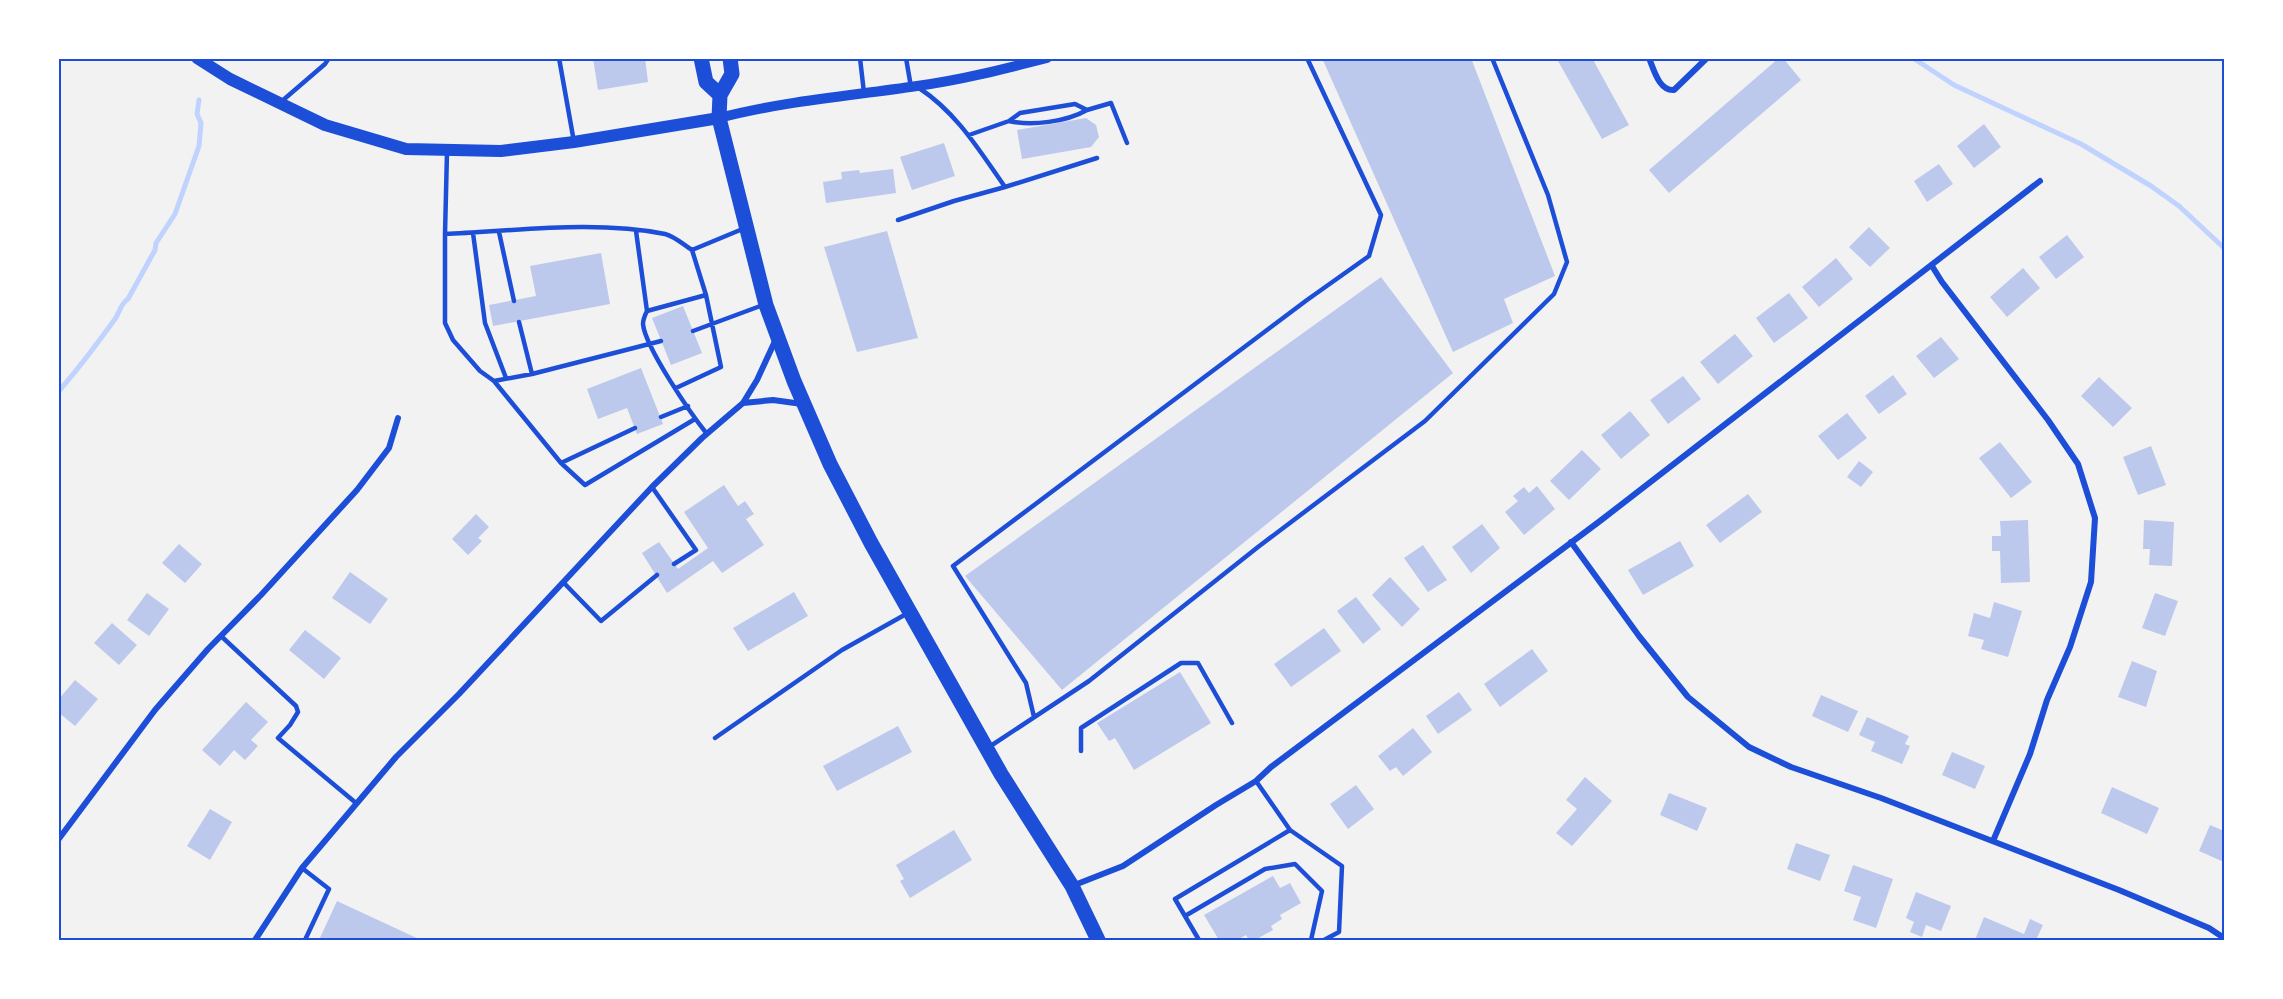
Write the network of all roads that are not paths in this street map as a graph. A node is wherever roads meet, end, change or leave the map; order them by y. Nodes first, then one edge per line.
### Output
1 (197, 58) edge
2 (329, 58) edge
3 (560, 58) edge
4 (701, 58) edge
5 (730, 58) edge
6 (860, 58) edge
7 (906, 58) edge
8 (1307, 58) edge
9 (1492, 58) edge
10 (1649, 58) edge
11 (1707, 58) edge
12 (1040, 59) edge
13 (914, 86) junction
14 (864, 93) junction
15 (720, 95) junction
16 (279, 103) junction
17 (1087, 110) junction
18 (719, 118) junction
19 (1009, 121) junction
20 (969, 135) junction
21 (574, 142) junction
22 (1127, 143) dead end
23 (447, 152) junction
24 (1097, 158) dead end
25 (2040, 181) dead end
26 (1005, 187) junction
27 (898, 220) dead end
28 (745, 228) junction
29 (636, 231) junction
30 (499, 232) junction
31 (473, 233) junction
32 (445, 234) junction
33 (692, 250) junction
34 (1932, 266) junction
35 (706, 295) junction
36 (514, 301) dead end
37 (766, 305) junction
38 (647, 311) junction
39 (519, 321) dead end
40 (711, 324) junction
41 (693, 331) dead end
42 (778, 336) junction
43 (661, 341) dead end
44 (650, 345) junction
45 (532, 374) junction
46 (506, 378) junction
47 (494, 381) junction
48 (676, 388) junction
49 (743, 403) junction
50 (804, 405) junction
51 (688, 406) junction
52 (661, 417) dead end
53 (398, 418) dead end
54 (695, 419) junction
55 (634, 428) dead end
56 (707, 434) junction
57 (561, 463) junction
58 (652, 487) junction
59 (1571, 542) junction
60 (674, 564) dead end
61 (657, 575) dead end
62 (563, 582) junction
63 (910, 612) junction
64 (221, 636) junction
65 (1034, 717) junction
66 (1232, 723) dead end
67 (715, 738) dead end
68 (987, 748) junction
69 (1081, 751) dead end
70 (1256, 781) junction
71 (356, 803) junction
72 (1290, 830) junction
73 (58, 840) edge
74 (1993, 841) junction
75 (302, 868) junction
76 (1072, 886) junction
77 (1185, 916) junction
78 (2224, 938) edge
79 (255, 940) edge
80 (305, 940) edge
81 (1098, 940) edge
82 (1199, 940) edge
83 (1311, 940) edge
84 (1324, 940) edge

1 - 16 main road
2 - 16 lane
3 - 21 lane
4 - 15 main road
5 - 15 main road
6 - 14 lane
7 - 13 lane
8 - 65 lane
9 - 65 lane
10 - 11 street
12 - 13 street
13 - 14 street
13 - 20 lane
14 - 18 street
15 - 18 main road
16 - 23 main road
17 - 19 lane
17 - 19 lane
17 - 22 lane
18 - 21 main road
18 - 28 main road
19 - 20 lane
20 - 26 lane
21 - 23 main road
23 - 32 lane
24 - 26 lane
25 - 34 street
26 - 27 lane
28 - 33 lane
28 - 37 main road
29 - 30 lane
29 - 33 lane
29 - 38 lane
30 - 31 lane
30 - 36 lane
31 - 32 lane
31 - 46 lane
32 - 47 lane
33 - 35 lane
34 - 59 street
34 - 74 street
35 - 38 lane
35 - 40 lane
37 - 40 lane
37 - 42 main road
38 - 44 lane
39 - 45 lane
40 - 41 lane
40 - 48 lane
42 - 49 street
42 - 50 main road
43 - 44 lane
44 - 45 lane
44 - 48 lane
45 - 46 lane
46 - 47 lane
47 - 57 lane
48 - 51 lane
49 - 50 street
49 - 56 street
50 - 63 main road
51 - 52 lane
51 - 54 lane
53 - 64 street
54 - 56 lane
54 - 57 lane
55 - 57 lane
56 - 58 street
58 - 60 lane
58 - 62 street
59 - 70 street
59 - 74 street
61 - 62 lane
62 - 71 street
63 - 67 lane
63 - 68 main road
64 - 71 lane
64 - 73 street
65 - 68 lane
66 - 69 lane
68 - 76 main road
70 - 72 lane
70 - 76 street
71 - 75 street
72 - 77 lane
72 - 84 lane
74 - 78 street
75 - 79 street
75 - 80 lane
76 - 81 main road
77 - 82 lane
77 - 83 lane

